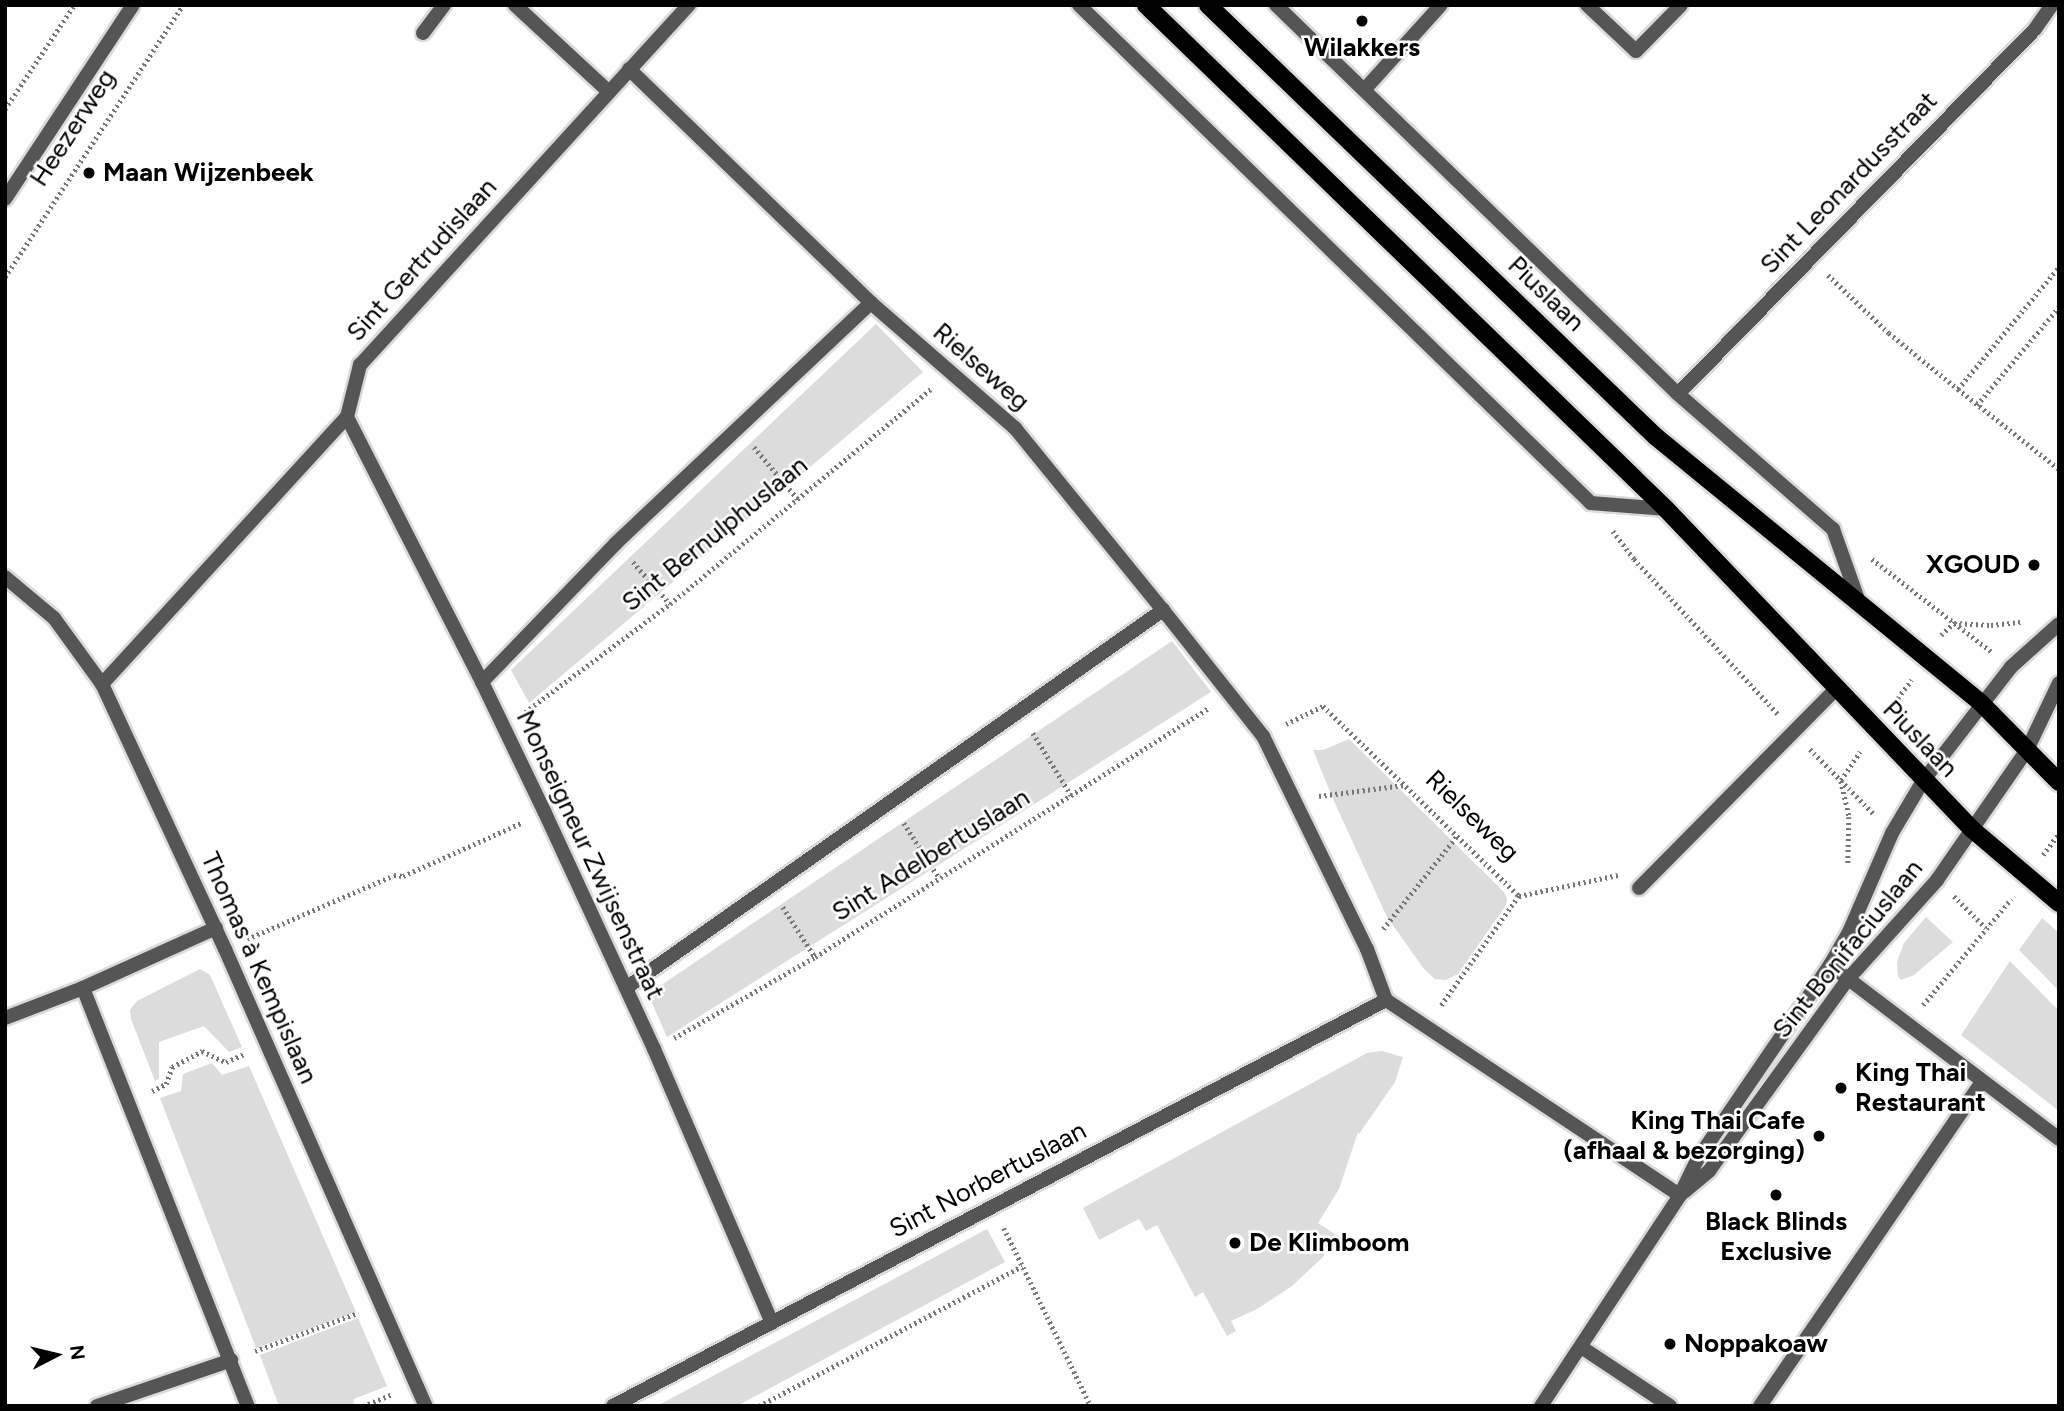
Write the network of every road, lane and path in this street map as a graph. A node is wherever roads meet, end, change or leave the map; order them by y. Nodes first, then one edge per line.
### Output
1 (74, 5) edge
2 (133, 5) edge
3 (183, 5) edge
4 (444, 5) edge
5 (515, 5) edge
6 (689, 5) edge
7 (1079, 5) edge
8 (1146, 5) edge
9 (1208, 5) edge
10 (1276, 5) edge
11 (1441, 5) edge
12 (1587, 5) edge
13 (1681, 5) edge
14 (2053, 5) edge
15 (424, 33) dead end
16 (629, 69) junction
17 (1365, 89) junction
18 (609, 92) junction
19 (5, 109) edge
20 (5, 199) edge
21 (1809, 258) junction
22 (2059, 267) edge
23 (5, 277) edge
24 (871, 303) junction
25 (2059, 307) edge
26 (951, 373) junction
27 (1958, 389) junction
28 (1678, 394) junction
29 (1978, 405) junction
30 (346, 417) junction
31 (738, 428) junction
32 (2059, 469) edge
33 (798, 499) junction
34 (1591, 503) junction
35 (1666, 509) junction
36 (1833, 529) junction
37 (616, 542) junction
38 (5, 577) edge
39 (670, 604) junction
40 (1860, 607) junction
41 (1164, 610) junction
42 (2030, 619) dead end
43 (1954, 622) junction
44 (2059, 624) edge
45 (1925, 660) junction
46 (2011, 667) junction
47 (482, 681) junction
48 (2059, 683) edge
49 (102, 684) junction
50 (1836, 689) junction
51 (1230, 694) junction
52 (1981, 703) junction
53 (1020, 711) junction
54 (504, 728) junction
55 (1875, 730) junction
56 (1794, 732) junction
57 (1263, 736) junction
58 (2027, 750) junction
59 (1841, 780) junction
60 (1923, 781) junction
61 (2059, 782) edge
62 (1405, 785) junction
63 (1071, 795) junction
64 (1296, 799) junction
65 (890, 802) junction
66 (545, 813) junction
67 (1973, 830) junction
68 (1457, 836) junction
69 (1847, 872) dead end
70 (939, 878) junction
71 (770, 885) junction
72 (1639, 888) joint
73 (1519, 897) junction
74 (2059, 903) edge
75 (216, 928) junction
76 (1986, 928) dead end
77 (225, 949) junction
78 (1367, 949) junction
79 (815, 957) junction
80 (1830, 965) junction
81 (1848, 979) junction
82 (83, 988) junction
83 (626, 988) junction
84 (1386, 1000) junction
85 (5, 1018) edge
86 (1907, 1024) junction
87 (1426, 1027) junction
88 (267, 1045) junction
89 (654, 1049) junction
90 (1982, 1082) junction
91 (127, 1102) junction
92 (2059, 1139) edge
93 (1680, 1195) junction
94 (993, 1205) junction
95 (1022, 1266) junction
96 (381, 1305) junction
97 (772, 1322) junction
98 (1581, 1347) junction
99 (231, 1360) junction
100 (97, 1406) edge
101 (248, 1406) edge
102 (426, 1406) edge
103 (613, 1406) edge
104 (759, 1406) edge
105 (1091, 1406) edge
106 (1541, 1406) edge
107 (1670, 1406) edge
108 (1760, 1406) edge

1 - 19 path
2 - 20 street, Heezerweg
3 - 23 path, Heezerweg
4 - 15 street
5 - 18 street
6 - 16 street, Sint Gertrudislaan
7 - 34 street
8 - 35 main road, Piuslaan
9 - 40 main road, Piuslaan
10 - 17 street, Piuslaan
11 - 17 street
12 - 13 street
14 - 21 street, Sint Leonardusstraat
16 - 18 street, Sint Gertrudislaan
16 - 24 street, Rielseweg
17 - 28 street, Piuslaan
18 - 30 street, Sint Gertrudislaan
21 - 27 path
21 - 28 street, Sint Leonardusstraat
22 - 27 path
24 - 26 street, Rielseweg
24 - 31 street, Sint Bernulphuslaan
25 - 29 path
26 - 33 path, Sint Bernulphuslaan
26 - 41 street, Rielseweg
27 - 29 path
28 - 36 street, Piuslaan
29 - 32 path
30 - 47 street, Monseigneur Zwijsenstraat
30 - 49 street, Sint Gertrudislaan
31 - 33 path
31 - 37 street, Sint Bernulphuslaan
33 - 39 path, Sint Bernulphuslaan
34 - 35 street
34 - 56 path
35 - 50 main road, Piuslaan
36 - 40 street, Piuslaan
36 - 43 path
37 - 39 path
37 - 47 street, Sint Bernulphuslaan
38 - 49 street, Thomas à Kempislaan
39 - 54 path, Sint Bernulphuslaan
40 - 45 main road, Piuslaan
41 - 51 street, Rielseweg
41 - 53 street
42 - 43 path
43 - 45 path
43 - 46 path
44 - 46 street, Sint Bonifaciuslaan
45 - 52 main road, Piuslaan
45 - 55 path
46 - 52 street, Sint Bonifaciuslaan
47 - 54 street, Monseigneur Zwijsenstraat
48 - 58 street, Sint Bonifaciuslaan
49 - 75 street, Thomas à Kempislaan
50 - 55 main road, Piuslaan
50 - 56 street
51 - 57 street, Rielseweg
51 - 63 path, Sint Adelbertuslaan
52 - 58 main road, Piuslaan
52 - 60 street, Sint Bonifaciuslaan
53 - 63 path
53 - 65 street
54 - 66 street, Monseigneur Zwijsenstraat
55 - 59 path
55 - 60 main road, Piuslaan
56 - 59 path
56 - 72 street
57 - 62 path, Rielseweg
57 - 64 street, Rielseweg
58 - 61 main road, Piuslaan
58 - 67 street, Sint Bonifaciuslaan
59 - 69 path, Sint Bonifaciuslaan
60 - 67 main road, Piuslaan
60 - 80 street, Sint Bonifaciuslaan
62 - 64 path
62 - 68 path, Rielseweg
63 - 70 path, Sint Adelbertuslaan
64 - 78 street, Rielseweg
65 - 70 path
65 - 71 street
66 - 77 path
66 - 83 street, Monseigneur Zwijsenstraat
67 - 74 main road, Piuslaan
67 - 81 street, Sint Bonifaciuslaan
68 - 73 path, Rielseweg
68 - 78 path
70 - 79 path, Sint Adelbertuslaan
71 - 79 path
71 - 83 street
72 - 73 path
73 - 87 path, Rielseweg
75 - 77 street, Thomas à Kempislaan
75 - 82 street
76 - 86 path
77 - 88 street, Thomas à Kempislaan
78 - 84 street, Rielseweg
79 - 89 path, Sint Adelbertuslaan
80 - 81 street
80 - 93 street, Sint Bonifaciuslaan
81 - 86 street
81 - 93 street, Sint Bonifaciuslaan
82 - 85 street
82 - 91 street
83 - 89 street, Monseigneur Zwijsenstraat
84 - 87 street
84 - 94 street, Sint Norbertuslaan
86 - 90 street
87 - 93 street
88 - 91 path
88 - 96 street, Thomas à Kempislaan
89 - 97 street, Monseigneur Zwijsenstraat
90 - 92 street
90 - 108 street
91 - 99 street
93 - 98 street, Sint Bonifaciuslaan
94 - 95 path
94 - 97 street, Sint Norbertuslaan
95 - 104 path
95 - 105 path
96 - 99 path
96 - 102 street, Thomas à Kempislaan
97 - 103 street, Sint Norbertuslaan
98 - 106 street, Sint Bonifaciuslaan
98 - 107 street
99 - 100 street
99 - 101 street

